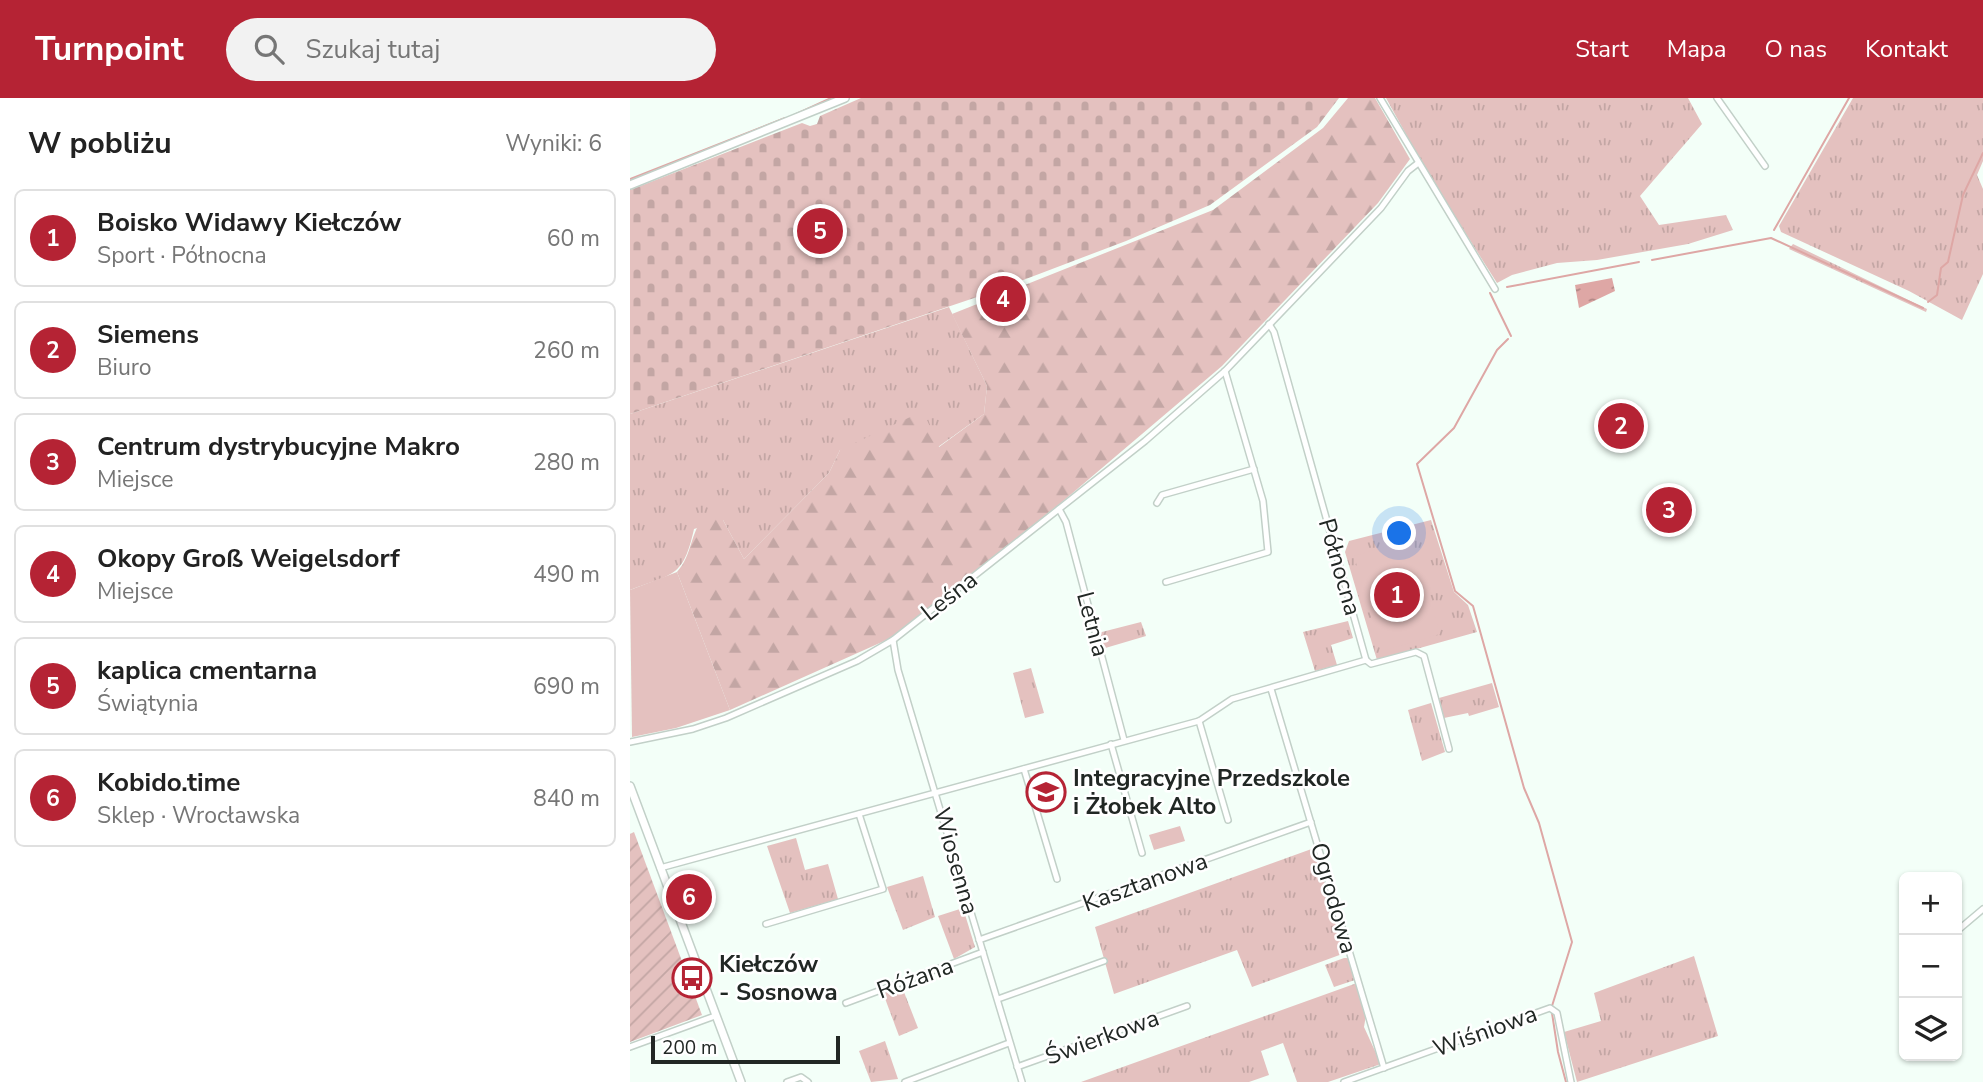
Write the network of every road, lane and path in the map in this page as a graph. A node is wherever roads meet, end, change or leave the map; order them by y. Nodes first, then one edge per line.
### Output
1 (845, 98) edge
2 (1381, 98) edge
3 (1717, 98) edge
4 (1417, 164) junction
5 (1765, 166) dead end
6 (630, 185) edge
7 (1495, 289) dead end
8 (1269, 324) junction
9 (1225, 371) junction
10 (1254, 469) junction
11 (1157, 503) dead end
12 (1059, 509) junction
13 (1166, 582) dead end
14 (893, 640) junction
15 (1366, 660) junction
16 (1271, 689) junction
17 (1199, 721) junction
18 (1124, 740) junction
19 (630, 742) edge
20 (1111, 744) junction
21 (1449, 749) dead end
22 (1024, 769) junction
23 (630, 786) edge
24 (935, 793) junction
25 (859, 814) junction
26 (1228, 820) dead end
27 (1311, 822) junction
28 (1142, 853) dead end
29 (660, 868) junction
30 (1057, 879) dead end
31 (1983, 909) edge
32 (766, 924) dead end
33 (1962, 927) edge
34 (979, 940) junction
35 (983, 952) junction
36 (1104, 961) dead end
37 (998, 999) junction
38 (846, 1003) dead end
39 (1187, 1006) dead end
40 (715, 1016) junction
41 (1009, 1042) junction
42 (630, 1047) edge
43 (1017, 1067) junction
44 (1384, 1068) junction
45 (741, 1082) edge
46 (787, 1082) edge
47 (808, 1082) edge
48 (905, 1082) edge
49 (1021, 1082) edge
50 (1344, 1082) edge
51 (1571, 1082) edge

1 - 6 street
2 - 4 street
3 - 5 street
4 - 7 street
4 - 8 street, Leśna
8 - 9 street, Leśna
8 - 15 street, Północna
9 - 10 street
9 - 12 street, Leśna
10 - 11 street
10 - 13 street
12 - 14 street, Leśna
12 - 18 street, Letnia
14 - 19 street, Leśna
14 - 24 street, Wiosenna
15 - 16 street
15 - 21 street
16 - 17 street
16 - 27 street, Ogrodowa
17 - 18 street
17 - 26 street
18 - 20 street
20 - 22 street
20 - 28 street
22 - 24 street
22 - 30 street
23 - 29 street
24 - 25 street
24 - 34 street, Wiosenna
25 - 29 street
25 - 32 street
27 - 34 street, Kasztanowa
27 - 44 street, Ogrodowa
29 - 40 street
31 - 33 street
34 - 35 street, Wiosenna
35 - 37 street, Wiosenna
35 - 38 street, Różana
36 - 37 street
37 - 41 street, Wiosenna
39 - 43 street, Świerkowa
40 - 42 street
40 - 45 street
41 - 43 street, Wiosenna
41 - 48 street
43 - 49 street, Wiosenna
44 - 50 street, Wiśniowa
44 - 51 street, Wiśniowa
46 - 47 street

